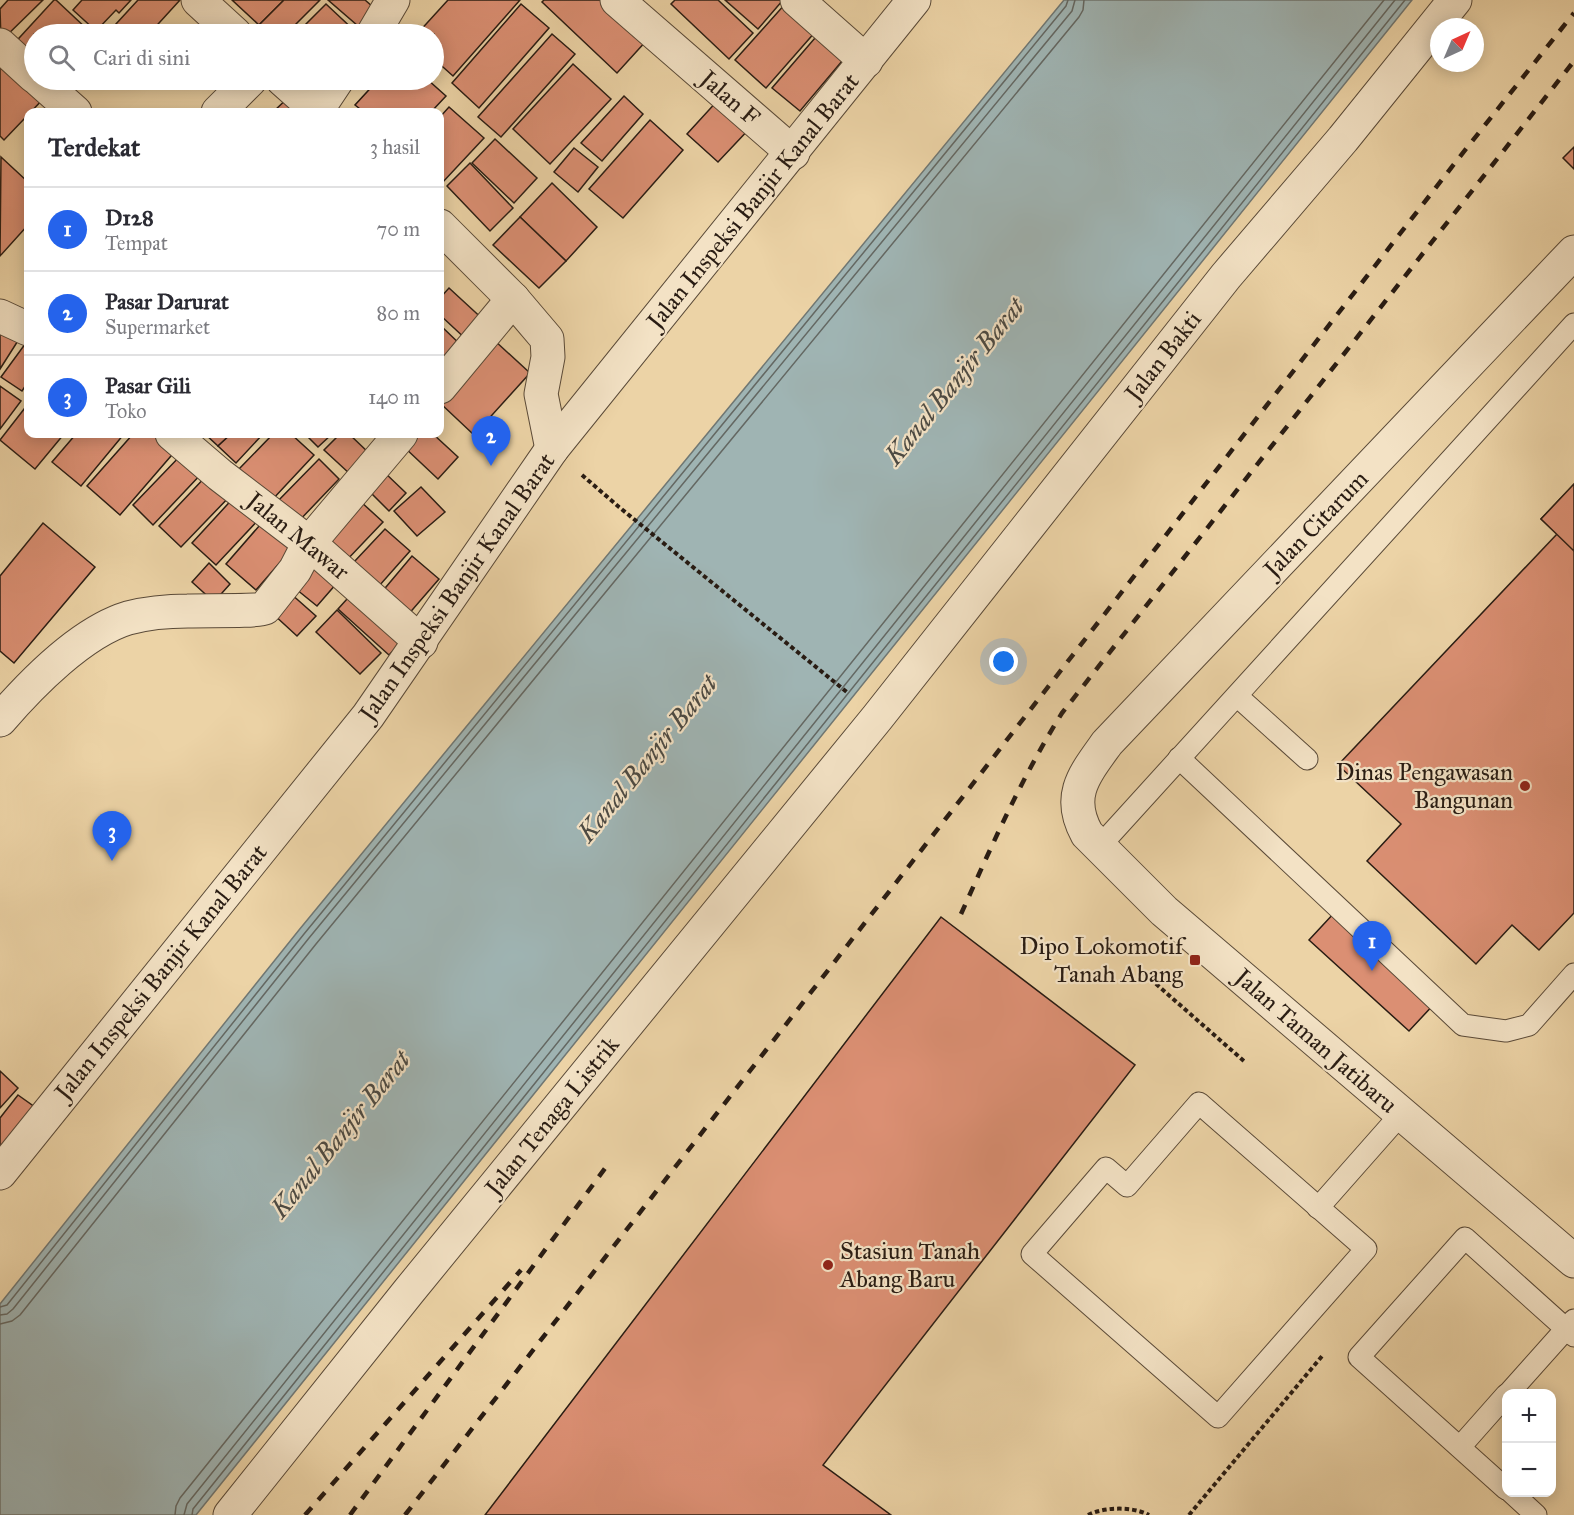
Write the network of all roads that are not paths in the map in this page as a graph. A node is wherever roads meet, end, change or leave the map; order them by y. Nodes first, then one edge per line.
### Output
1 (198, 0) edge
2 (393, 0) edge
3 (617, 0) edge
4 (797, 0) edge
5 (914, 0) edge
6 (1455, 0) edge
7 (224, 24) edge
8 (379, 24) edge
9 (0, 45) edge
10 (866, 61) junction
11 (24, 67) edge
12 (50, 90) edge
13 (240, 90) edge
14 (294, 90) edge
15 (331, 90) edge
16 (70, 108) edge
17 (222, 108) edge
18 (314, 108) edge
19 (320, 108) edge
20 (793, 153) junction
21 (444, 230) edge
22 (1574, 252) edge
23 (513, 299) junction
24 (1574, 324) edge
25 (444, 382) edge
26 (177, 438) edge
27 (398, 438) edge
28 (552, 449) junction
29 (309, 543) junction
30 (421, 642) junction
31 (1237, 696) junction
32 (867, 709) joint
33 (0, 720) edge
34 (1179, 759) junction
35 (1307, 759) dead end
36 (1076, 806) joint
37 (1099, 847) junction
38 (1574, 974) edge
39 (1401, 1114) junction
40 (0, 1173) edge
41 (1318, 1208) junction
42 (1574, 1262) edge
43 (1571, 1328) edge
44 (1512, 1389) edge
45 (1502, 1400) edge
46 (1460, 1447) junction
47 (1502, 1485) edge
48 (1516, 1497) edge
49 (230, 1515) edge
50 (1536, 1515) edge

1 - 7 street
2 - 8 street
3 - 20 street, Jalan F
4 - 10 street
5 - 10 street, Jalan Inspeksi Banjir Kanal Barat
6 - 32 street, Jalan Bakti
9 - 11 street
10 - 20 street, Jalan Inspeksi Banjir Kanal Barat
12 - 16 street
13 - 17 street
14 - 18 street
15 - 19 street
20 - 28 street, Jalan Inspeksi Banjir Kanal Barat
21 - 23 street
22 - 36 street, Jalan Citarum
23 - 25 street
23 - 28 street
24 - 31 lane
26 - 29 street, Jalan Mawar
27 - 29 street
28 - 30 street, Jalan Inspeksi Banjir Kanal Barat
29 - 30 street, Jalan Mawar
29 - 33 street
30 - 40 street, Jalan Inspeksi Banjir Kanal Barat
31 - 34 lane
31 - 35 lane
32 - 49 street, Jalan Tenaga Listrik
34 - 37 lane
34 - 38 lane
36 - 37 street, Jalan Taman Jatibaru
37 - 39 street, Jalan Taman Jatibaru
39 - 41 lane
39 - 42 street, Jalan Taman Jatibaru
41 - 41 lane
43 - 44 lane
43 - 46 lane
45 - 46 lane
46 - 47 lane
48 - 50 lane

